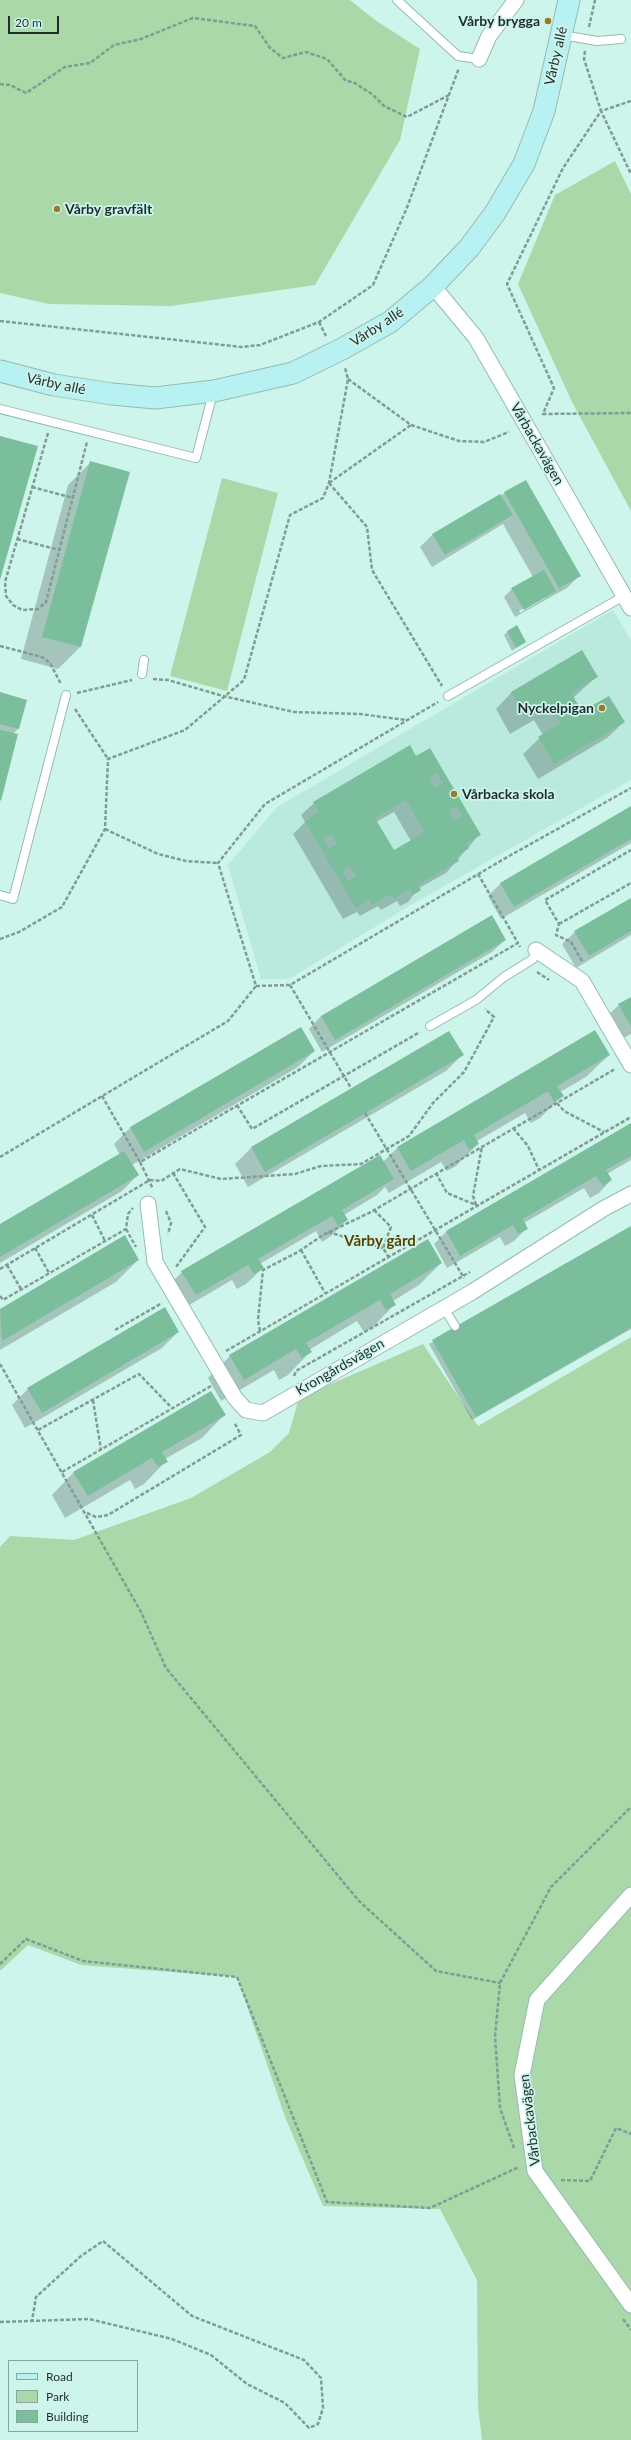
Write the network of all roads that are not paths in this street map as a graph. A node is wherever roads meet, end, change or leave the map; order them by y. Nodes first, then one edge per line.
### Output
1 (397, 0) edge
2 (516, 0) edge
3 (569, 0) edge
4 (561, 34) junction
5 (621, 39) dead end
6 (479, 59) joint
7 (433, 286) junction
8 (0, 371) edge
9 (214, 391) junction
10 (0, 410) edge
11 (628, 602) edge
12 (144, 660) dead end
13 (142, 674) road end
14 (66, 695) road end
15 (448, 696) road end
16 (0, 895) edge
17 (536, 950) joint
18 (430, 1026) road end
19 (626, 1065) edge
20 (631, 1194) edge
21 (149, 1202) road end
22 (444, 1308) junction
23 (455, 1326) dead end
24 (631, 1895) edge
25 (631, 2305) edge

1 - 6 lane
2 - 6 street
3 - 4 street, Vårby allé
4 - 5 lane
4 - 7 street, Vårby allé
7 - 9 street, Vårby allé
7 - 11 street, Vårbackavägen
8 - 9 street, Vårby allé
9 - 10 lane
11 - 15 lane
12 - 13 lane
14 - 16 lane
17 - 18 lane
17 - 19 street
20 - 22 street, Krongårdsvägen
21 - 22 street, Krongårdsvägen
22 - 23 lane
24 - 25 street, Vårbackavägen

